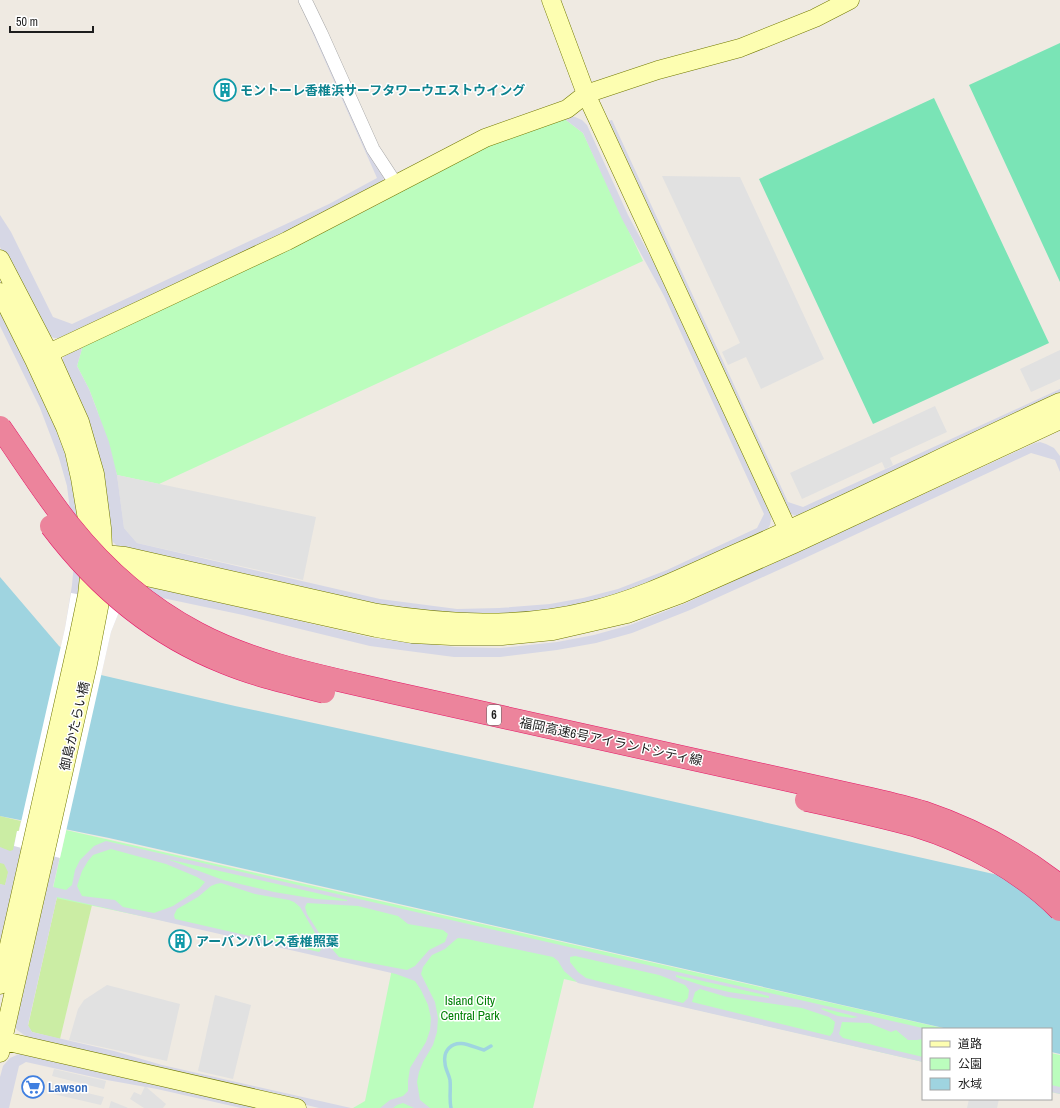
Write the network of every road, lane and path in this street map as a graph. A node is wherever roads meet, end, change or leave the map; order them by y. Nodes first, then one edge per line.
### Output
1 (304, 0) edge
2 (551, 0) edge
3 (850, 0) edge
4 (586, 94) junction
5 (396, 184) junction
6 (0, 259) edge
7 (0, 292) edge
8 (41, 356) junction
9 (1056, 418) edge
10 (0, 427) edge
11 (0, 454) edge
12 (791, 537) junction
13 (100, 560) junction
14 (38, 852) junction
15 (1060, 886) edge
16 (1060, 910) edge
17 (0, 985) edge
18 (1, 1045) edge
19 (296, 1108) edge

1 - 5 street
2 - 4 street
3 - 4 street
4 - 5 street
4 - 12 street
5 - 8 street
6 - 8 street
7 - 8 street
8 - 13 street, 御島かたらい橋
9 - 12 street
10 - 15 highway, 福岡高速6号アイランドシティ線 / 6, bridge
11 - 16 highway, 福岡高速6号アイランドシティ線 / 6, bridge
12 - 13 street
13 - 14 street, 御島かたらい橋
14 - 17 street
14 - 18 street
18 - 19 street

